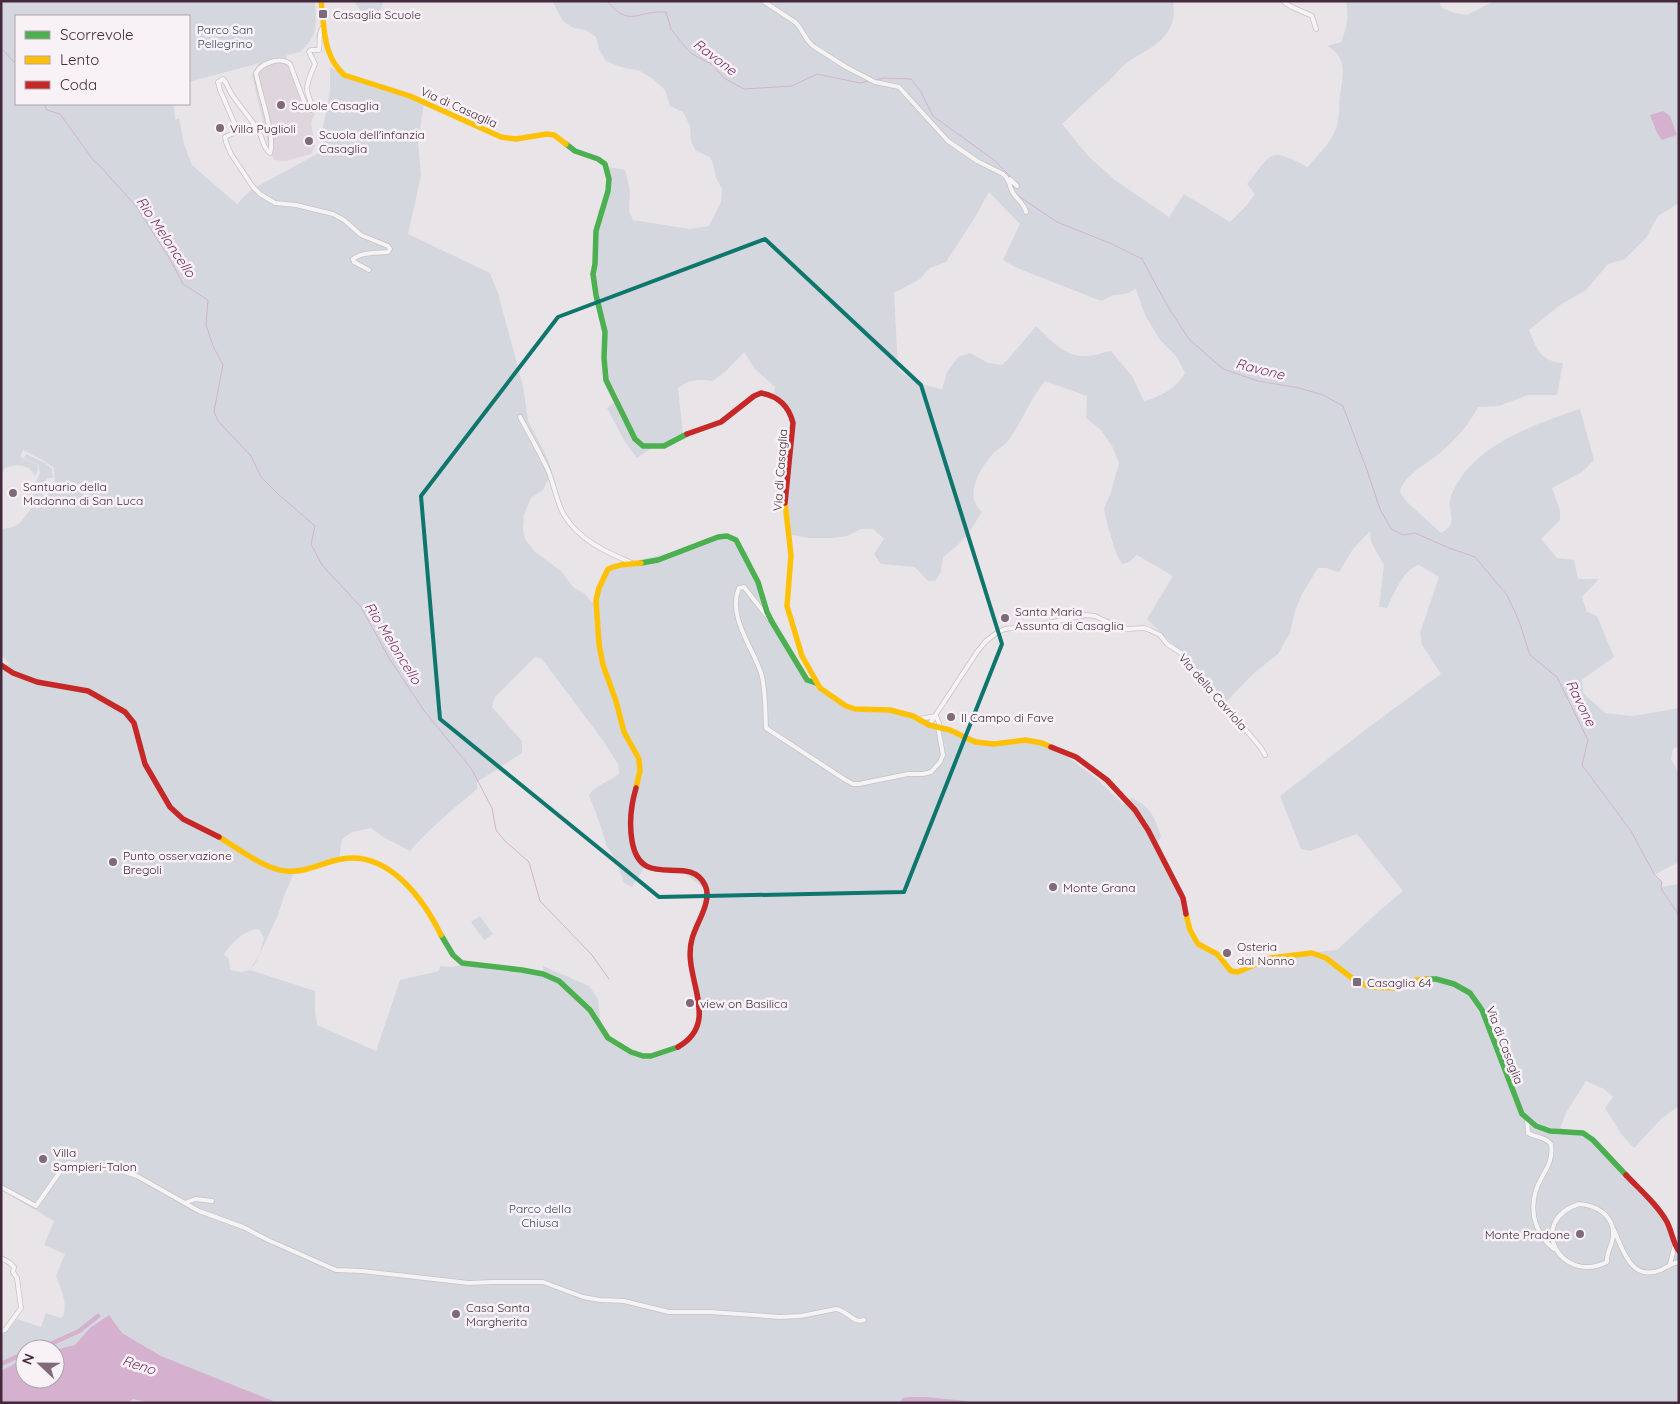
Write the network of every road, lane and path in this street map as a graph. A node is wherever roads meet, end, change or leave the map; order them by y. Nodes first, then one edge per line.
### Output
1 (321, 1) edge
2 (763, 1) edge
3 (1283, 1) edge
4 (323, 27) junction
5 (1316, 29) dead end
6 (1008, 178) junction
7 (1017, 186) dead end
8 (1026, 212) dead end
9 (369, 270) dead end
10 (520, 417) dead end
11 (634, 564) junction
12 (772, 622) junction
13 (1, 664) edge
14 (816, 683) junction
15 (936, 716) junction
16 (919, 719) junction
17 (930, 725) junction
18 (938, 727) junction
19 (1265, 755) dead end
20 (1527, 1118) junction
21 (1, 1187) edge
22 (212, 1201) dead end
23 (185, 1204) junction
24 (1612, 1225) junction
25 (1675, 1245) junction
26 (1556, 1250) junction
27 (1679, 1251) edge
28 (1, 1258) edge
29 (1679, 1262) edge
30 (1670, 1264) junction
31 (864, 1320) dead end
32 (1, 1331) edge

1 - 4 street, Via di Casaglia
2 - 6 street
3 - 5 street
4 - 9 street, Via di Casaglia
4 - 14 street, Via di Casaglia
6 - 7 street
6 - 8 street
10 - 11 street
11 - 12 street
11 - 13 street
12 - 14 street
12 - 18 street
14 - 16 street, Via di Casaglia
15 - 16 street
15 - 17 street, Via della Cavriola
15 - 18 street
15 - 19 street, Via della Cavriola
16 - 17 street, Via di Casaglia
17 - 18 street, Via di Casaglia
18 - 20 street, Via di Casaglia
20 - 25 street, Via di Casaglia
20 - 26 street
21 - 23 street
22 - 23 street
23 - 31 street
24 - 26 street
24 - 26 street
24 - 30 street
25 - 27 street, Via di Casaglia
25 - 30 street
28 - 32 street
29 - 30 street

